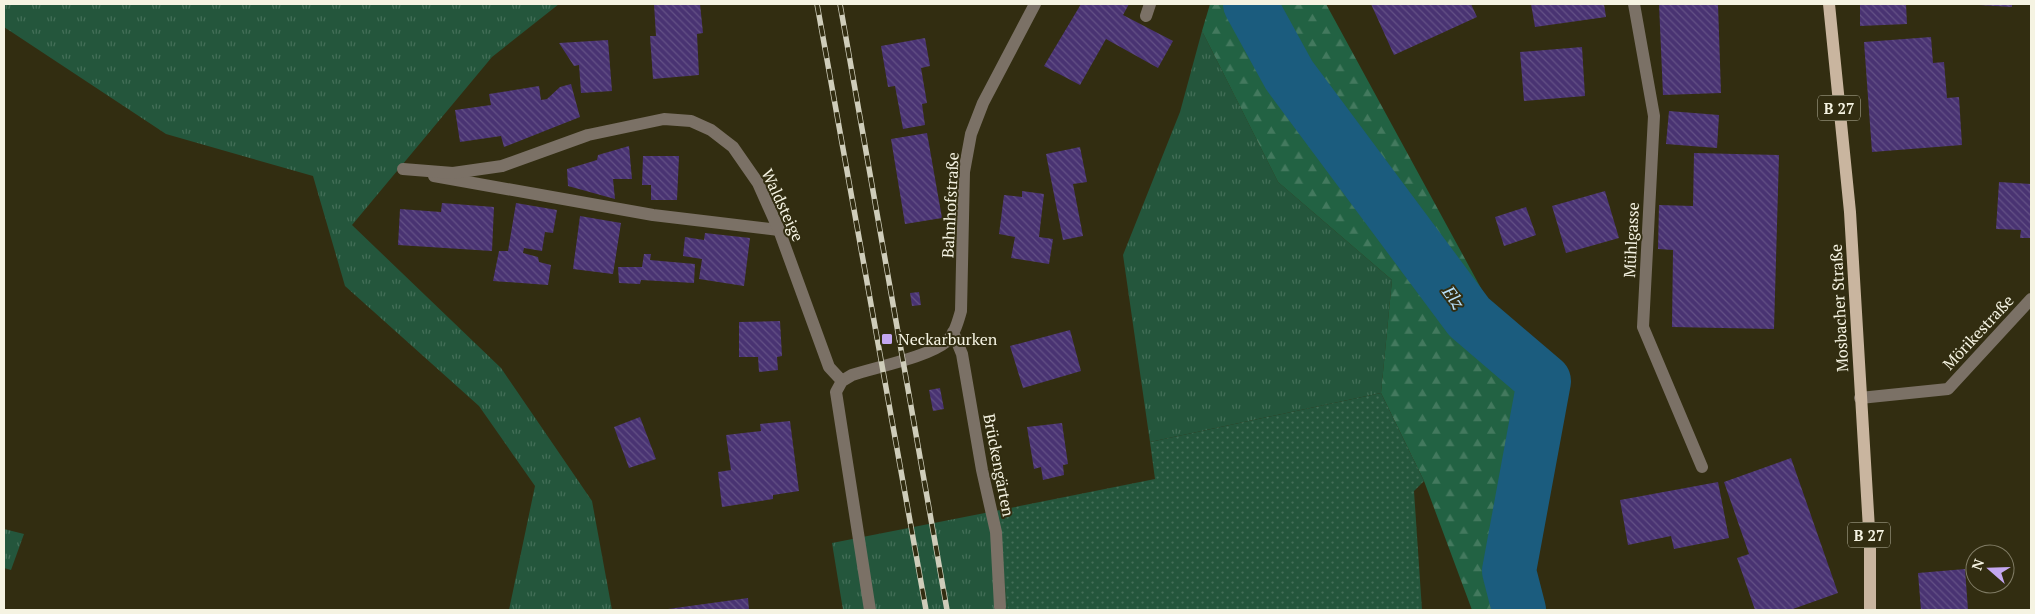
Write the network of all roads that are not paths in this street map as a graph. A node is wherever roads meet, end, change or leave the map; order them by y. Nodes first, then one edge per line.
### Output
1 (1035, 4) edge
2 (1634, 4) edge
3 (1829, 4) edge
4 (778, 230) junction
5 (2031, 299) edge
6 (954, 332) junction
7 (842, 381) junction
8 (1860, 398) junction
9 (1702, 467) dead end
10 (1000, 607) dead end
11 (870, 610) edge
12 (1870, 610) edge

1 - 6 street, Bahnhofstraße
2 - 9 street, Mühlgasse
3 - 8 main road, Mosbacher Straße / B 27
4 - 4 street, Waldsteige
4 - 7 street, Waldsteige
5 - 8 street, Mörikestraße
6 - 7 street
6 - 10 street, Brückengärten
7 - 11 street
8 - 12 main road, Mosbacher Straße / B 27

